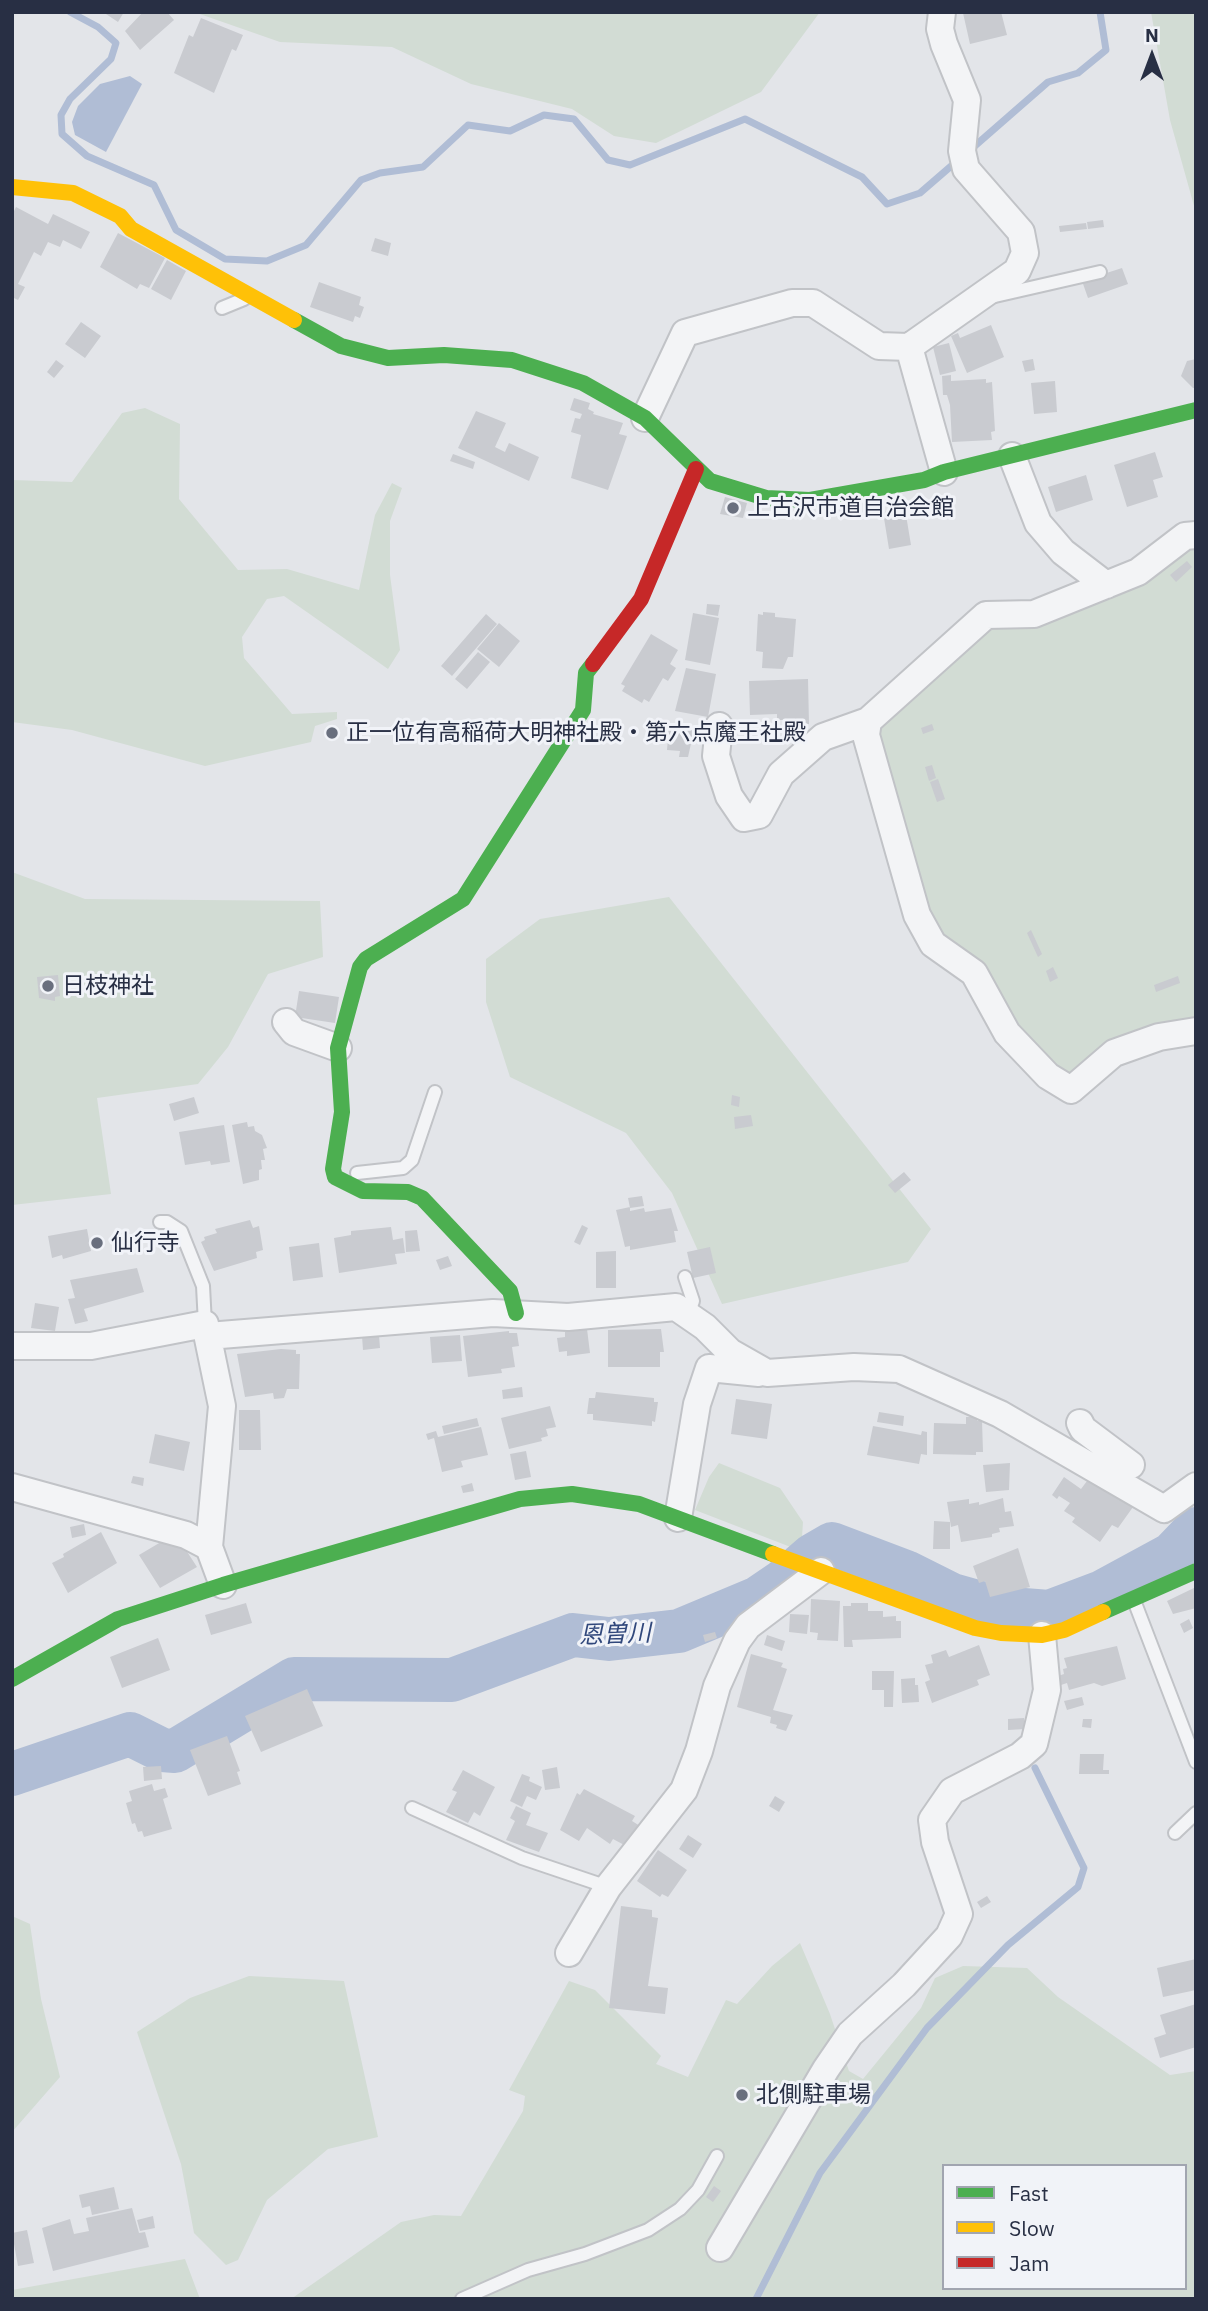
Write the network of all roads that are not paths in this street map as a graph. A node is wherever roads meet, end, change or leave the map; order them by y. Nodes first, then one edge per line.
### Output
1 (942, 12) edge
2 (12, 187) edge
3 (1100, 272) dead end
4 (251, 296) junction
5 (974, 301) junction
6 (222, 308) dead end
7 (909, 347) junction
8 (1196, 410) edge
9 (645, 418) junction
10 (1012, 456) junction
11 (696, 469) junction
12 (944, 472) junction
13 (1196, 535) edge
14 (1106, 585) junction
15 (868, 721) junction
16 (719, 726) dead end
17 (286, 1022) dead end
18 (1196, 1031) edge
19 (338, 1048) junction
20 (435, 1092) dead end
21 (329, 1167) junction
22 (160, 1222) dead end
23 (685, 1277) dead end
24 (516, 1314) junction
25 (688, 1315) junction
26 (206, 1330) junction
27 (12, 1346) edge
28 (767, 1373) junction
29 (1080, 1423) dead end
30 (1131, 1465) dead end
31 (1196, 1486) edge
32 (12, 1487) edge
33 (678, 1518) junction
34 (209, 1547) junction
35 (808, 1566) junction
36 (1196, 1572) edge
37 (223, 1585) junction
38 (1134, 1600) junction
39 (1042, 1635) junction
40 (12, 1679) edge
41 (1196, 1762) edge
42 (412, 1808) dead end
43 (1196, 1813) edge
44 (1175, 1833) dead end
45 (608, 1887) junction
46 (569, 1953) dead end
47 (717, 2156) dead end
48 (720, 2249) dead end
49 (462, 2299) edge

1 - 5 street
2 - 4 street
3 - 5 lane
4 - 6 lane
4 - 9 street
5 - 7 street
7 - 9 street
7 - 12 street
8 - 10 street
9 - 11 street
10 - 12 street
10 - 14 street
11 - 12 street
11 - 19 street
13 - 14 street
14 - 15 street
15 - 16 street
15 - 18 street
17 - 19 street
19 - 21 street
20 - 21 lane
21 - 24 street
22 - 26 lane
23 - 25 lane
24 - 25 street
24 - 26 street
25 - 28 street
26 - 27 street
26 - 34 street
28 - 31 street
28 - 33 street
29 - 30 street
32 - 34 street
33 - 35 street
33 - 37 street
34 - 37 street
35 - 39 street
35 - 45 street
36 - 38 street
37 - 40 street
38 - 39 street
38 - 41 lane
39 - 48 street
42 - 45 lane
43 - 44 lane
45 - 46 street
47 - 49 lane

